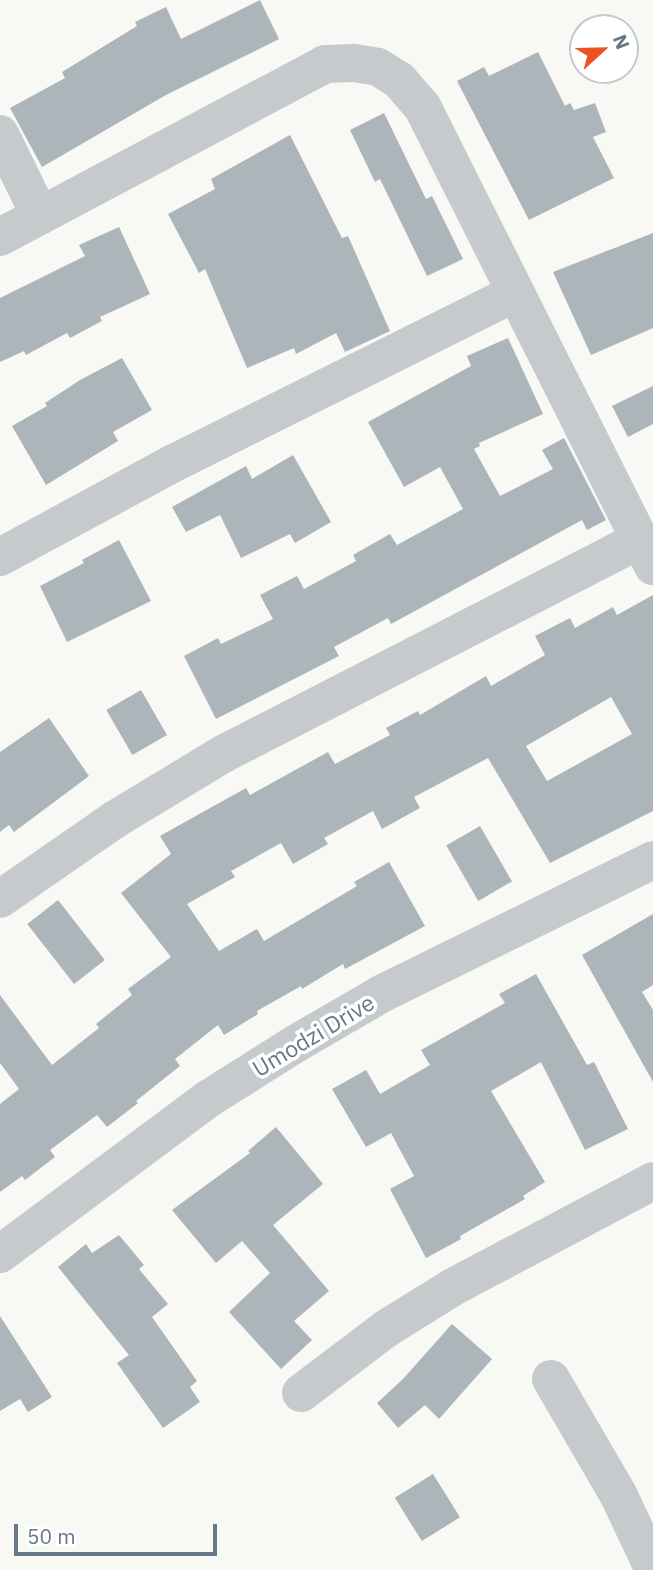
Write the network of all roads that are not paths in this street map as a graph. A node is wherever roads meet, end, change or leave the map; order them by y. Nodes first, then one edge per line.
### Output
1 (0, 134) edge
2 (40, 216) junction
3 (0, 237) edge
4 (515, 293) junction
5 (647, 553) edge
6 (0, 557) edge
7 (653, 860) edge
8 (0, 899) edge
9 (653, 1181) edge
10 (0, 1254) edge
11 (551, 1379) dead end
12 (301, 1393) dead end
13 (653, 1567) edge

1 - 2 street
2 - 3 street
2 - 4 street
4 - 5 street
4 - 6 street
5 - 8 street
7 - 10 street, Umodzi Drive
9 - 12 street
11 - 13 street

